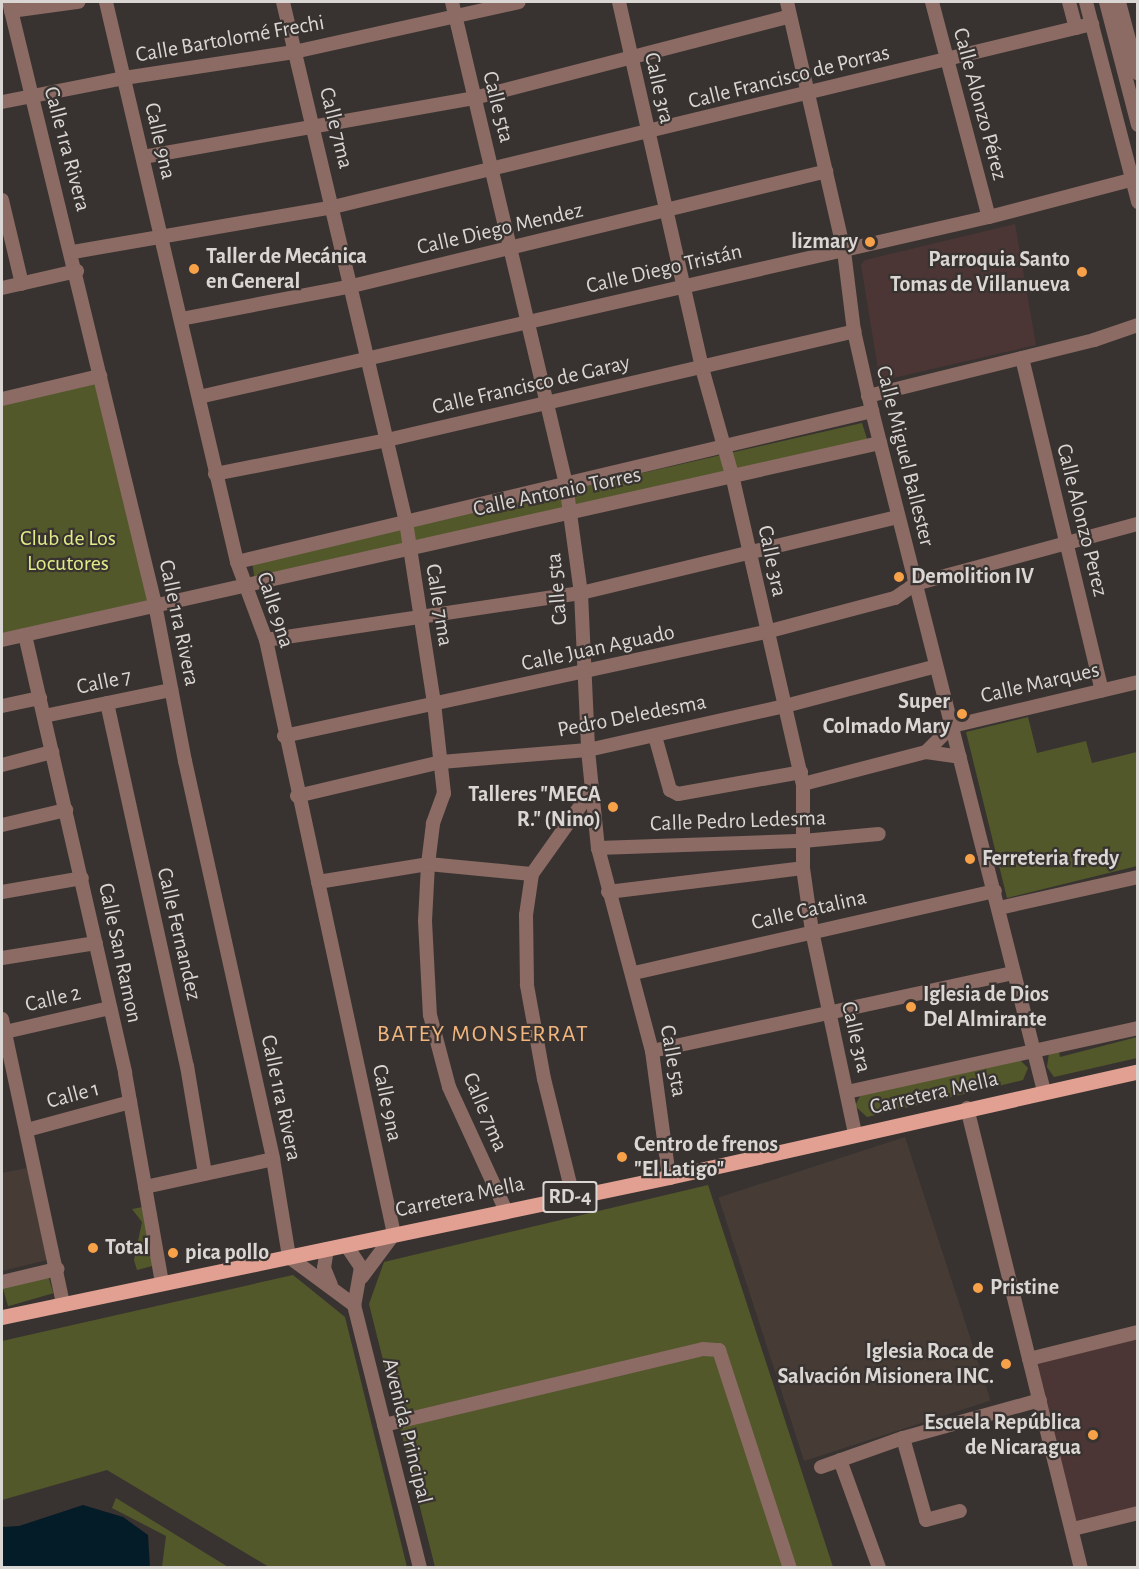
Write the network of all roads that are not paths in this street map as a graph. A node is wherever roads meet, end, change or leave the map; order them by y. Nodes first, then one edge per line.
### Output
1 (78, 2) edge
2 (106, 2) edge
3 (283, 2) edge
4 (452, 2) edge
5 (519, 2) edge
6 (619, 2) edge
7 (787, 2) edge
8 (932, 2) edge
9 (1069, 2) edge
10 (1086, 2) edge
11 (1106, 2) edge
12 (1119, 2) edge
13 (10, 6) edge
14 (455, 16) junction
15 (790, 16) junction
16 (1092, 24) junction
17 (1076, 28) junction
18 (294, 52) junction
19 (631, 56) junction
20 (947, 62) junction
21 (1137, 74) edge
22 (124, 78) junction
23 (808, 90) junction
24 (30, 95) junction
25 (474, 98) junction
26 (2, 102) edge
27 (1137, 125) edge
28 (315, 129) junction
29 (648, 134) junction
30 (143, 157) junction
31 (492, 171) junction
32 (826, 171) junction
33 (1135, 179) edge
34 (2, 200) edge
35 (1137, 202) edge
36 (333, 207) junction
37 (666, 211) junction
38 (989, 217) junction
39 (162, 237) junction
40 (508, 250) junction
41 (844, 251) junction
42 (73, 252) junction
43 (77, 271) junction
44 (22, 284) junction
45 (683, 285) junction
46 (352, 286) junction
47 (2, 288) edge
48 (181, 319) junction
49 (527, 321) junction
50 (1137, 325) edge
51 (854, 332) junction
52 (368, 358) junction
53 (1022, 358) junction
54 (702, 368) junction
55 (100, 376) junction
56 (868, 396) junction
57 (199, 397) junction
58 (2, 399) edge
59 (547, 402) junction
60 (872, 411) junction
61 (387, 440) junction
62 (880, 443) junction
63 (721, 444) junction
64 (215, 474) junction
65 (732, 475) junction
66 (566, 484) junction
67 (571, 510) junction
68 (898, 516) junction
69 (406, 522) junction
70 (1137, 524) edge
71 (1067, 545) junction
72 (409, 547) junction
73 (749, 552) junction
74 (237, 562) junction
75 (243, 583) junction
76 (915, 584) junction
77 (581, 593) junction
78 (155, 604) junction
79 (419, 619) junction
80 (766, 632) junction
81 (25, 635) junction
82 (2, 640) edge
83 (266, 640) junction
84 (936, 666) junction
85 (584, 674) junction
86 (1137, 682) edge
87 (171, 690) junction
88 (1102, 691) junction
89 (40, 698) junction
90 (107, 703) junction
91 (434, 703) junction
92 (2, 706) edge
93 (785, 706) junction
94 (44, 716) junction
95 (952, 726) junction
96 (284, 736) junction
97 (655, 736) junction
98 (588, 750) junction
99 (52, 752) junction
100 (926, 752) junction
101 (960, 757) junction
102 (441, 762) junction
103 (2, 765) edge
104 (802, 778) junction
105 (591, 791) junction
106 (297, 796) junction
107 (66, 810) junction
108 (2, 825) edge
109 (879, 834) dead end
110 (803, 841) junction
111 (598, 848) junction
112 (428, 864) junction
113 (803, 868) junction
114 (532, 874) junction
115 (1137, 877) edge
116 (82, 878) junction
117 (318, 882) junction
118 (995, 891) junction
119 (2, 892) edge
120 (608, 892) junction
121 (999, 908) junction
122 (812, 931) junction
123 (96, 943) junction
124 (2, 958) edge
125 (634, 973) junction
126 (1014, 973) junction
127 (110, 1008) junction
128 (828, 1011) junction
129 (3, 1025) edge
130 (1137, 1028) edge
131 (1035, 1049) junction
132 (652, 1051) junction
133 (1137, 1071) edge
134 (1044, 1091) junction
135 (847, 1092) junction
136 (130, 1102) junction
137 (967, 1108) junction
138 (27, 1130) junction
139 (855, 1133) junction
140 (273, 1159) junction
141 (205, 1174) junction
142 (669, 1177) junction
143 (145, 1187) junction
144 (573, 1196) junction
145 (506, 1211) junction
146 (394, 1234) junction
147 (346, 1245) junction
148 (327, 1249) junction
149 (289, 1257) junction
150 (57, 1269) junction
151 (362, 1277) junction
152 (2, 1282) edge
153 (162, 1283) junction
154 (331, 1285) junction
155 (63, 1304) junction
156 (354, 1305) junction
157 (2, 1317) edge
158 (1137, 1332) edge
159 (1029, 1359) junction
160 (1040, 1400) junction
161 (384, 1425) junction
162 (903, 1438) junction
163 (840, 1460) junction
164 (821, 1467) dead end
165 (960, 1511) dead end
166 (1137, 1513) edge
167 (1073, 1529) junction
168 (420, 1568) edge
169 (790, 1568) edge
170 (879, 1568) edge
171 (1082, 1568) edge

1 - 13 street
2 - 22 street, Calle 9na
3 - 18 street, Calle 7ma
4 - 14 street, Calle 5ta
5 - 14 street, Calle Bartolomé Frechi
6 - 19 street, Calle 3ra
7 - 15 street, Calle Miguel Ballester
8 - 20 street, Calle Alonzo Pérez
9 - 17 street
10 - 16 street
11 - 27 street
12 - 21 street
13 - 24 street, Calle 1ra Rivera
14 - 18 street, Calle Bartolomé Frechi
14 - 25 street, Calle 5ta
15 - 19 street
15 - 23 street, Calle Miguel Ballester
16 - 17 street, Calle Francisco de Porras
16 - 33 street
17 - 20 street, Calle Francisco de Porras
18 - 22 street, Calle Bartolomé Frechi
18 - 28 street, Calle 7ma
19 - 25 street
19 - 29 street, Calle 3ra
20 - 23 street, Calle Francisco de Porras
20 - 38 street, Calle Alonzo Pérez
22 - 24 street, Calle Bartolomé Frechi
22 - 30 street, Calle 9na
23 - 29 street, Calle Francisco de Porras
23 - 32 street, Calle Miguel Ballester
24 - 26 street, Calle Bartolomé Frechi
24 - 42 street, Calle 1ra Rivera
25 - 28 street
25 - 31 street, Calle 5ta
28 - 30 street
28 - 36 street, Calle 7ma
29 - 31 street, Calle Francisco de Porras
29 - 37 street, Calle 3ra
30 - 39 street, Calle 9na
31 - 36 street, Calle Francisco de Porras
31 - 40 street, Calle 5ta
32 - 37 street, Calle Diego Mendez
32 - 41 street, Calle Miguel Ballester
33 - 35 street
33 - 38 street, Calle Diego Tristán
34 - 44 street
36 - 39 street, Calle Francisco de Porras
36 - 46 street, Calle 7ma
37 - 40 street, Calle Diego Mendez
37 - 45 street, Calle 3ra
38 - 41 street, Calle Diego Tristán
39 - 42 street, Calle Francisco de Porras
39 - 48 street, Calle 9na
40 - 46 street, Calle Diego Mendez
40 - 49 street, Calle 5ta
41 - 45 street, Calle Diego Tristán
41 - 51 street, Calle Miguel Ballester
42 - 43 street, Calle 1ra Rivera
43 - 44 street
43 - 55 street, Calle 1ra Rivera
44 - 47 street
45 - 49 street, Calle Diego Tristán
45 - 54 street, Calle 3ra
46 - 48 street, Calle Diego Mendez
46 - 52 street, Calle 7ma
48 - 57 street, Calle 9na
49 - 52 street, Calle Diego Tristán
49 - 59 street, Calle 5ta
50 - 53 street
51 - 54 street, Calle Francisco de Garay
51 - 56 street, Calle Miguel Ballester
52 - 57 street, Calle Diego Tristán
52 - 61 street, Calle 7ma
53 - 56 street
53 - 71 street, Calle Alonzo Perez
54 - 59 street, Calle Francisco de Garay
54 - 63 street, Calle 3ra
55 - 58 street
55 - 78 street, Calle 1ra Rivera
56 - 60 street, Calle Miguel Ballester
57 - 64 street, Calle 9na
59 - 61 street, Calle Francisco de Garay
59 - 66 street, Calle 5ta
60 - 62 street, Calle Miguel Ballester
60 - 63 street
61 - 64 street, Calle Francisco de Garay
61 - 69 street, Calle 7ma
62 - 65 street, Calle Antonio Torres
62 - 68 street, Calle Miguel Ballester
63 - 65 street, Calle 3ra
63 - 66 street
64 - 74 street, Calle 9na
65 - 67 street, Calle Antonio Torres
65 - 73 street, Calle 3ra
66 - 67 street, Calle 5ta
66 - 69 street
67 - 72 street, Calle Antonio Torres
67 - 77 street, Calle 5ta
68 - 73 street
68 - 76 street, Calle Miguel Ballester
69 - 72 street, Calle 7ma
69 - 74 street
70 - 71 street, Calle Juan Aguado
71 - 76 street, Calle Juan Aguado
71 - 88 street, Calle Alonzo Perez
72 - 75 street, Calle Antonio Torres
72 - 79 street, Calle 7ma
73 - 77 street
73 - 80 street, Calle 3ra
74 - 75 street, Calle 9na
75 - 78 street, Calle Antonio Torres
75 - 83 street, Calle 9na
76 - 80 street, Calle Juan Aguado
76 - 84 street, Calle Miguel Ballester
77 - 79 street
77 - 85 street, Calle 5ta
78 - 81 street, Calle Antonio Torres
78 - 87 street, Calle 1ra Rivera
79 - 83 street
79 - 91 street, Calle 7ma
80 - 85 street, Calle Juan Aguado
80 - 93 street, Calle 3ra
81 - 82 street, Calle Antonio Torres
81 - 89 street, Calle San Ramon
83 - 96 street, Calle 9na
84 - 93 street, Pedro Deledesma
84 - 95 street, Calle Miguel Ballester
85 - 91 street, Calle Juan Aguado
85 - 98 street, Calle 5ta
86 - 88 street, Calle Marques
87 - 90 street, Calle 7
87 - 140 street, Calle 1ra Rivera
88 - 95 street, Calle Marques
89 - 92 street
89 - 94 street, Calle San Ramon
90 - 94 street, Calle 7
90 - 141 street, Calle Fernandez
91 - 96 street, Calle Juan Aguado
91 - 102 street, Calle 7ma
93 - 97 street, Pedro Deledesma
93 - 104 street, Calle 3ra
94 - 99 street, Calle San Ramon
95 - 100 street
95 - 101 street, Calle Miguel Ballester
96 - 106 street, Calle 9na
97 - 98 street, Pedro Deledesma
97 - 104 street
98 - 102 street, Pedro Deledesma
98 - 105 street, Calle 5ta
99 - 103 street
99 - 107 street, Calle San Ramon
100 - 101 street
100 - 104 street
101 - 118 street, Calle Miguel Ballester
102 - 106 street, Pedro Deledesma
102 - 112 street, Calle 7ma
104 - 110 street, Calle 3ra
105 - 111 street, Calle 5ta
105 - 114 street
106 - 117 street, Calle 9na
107 - 108 street
107 - 116 street, Calle San Ramon
109 - 110 street, Calle Pedro Ledesma
110 - 111 street, Calle Pedro Ledesma
110 - 113 street, Calle 3ra
111 - 120 street, Calle 5ta
112 - 114 street
112 - 117 street
112 - 145 street, Calle 7ma
113 - 120 street
113 - 122 street, Calle 3ra
114 - 144 street
115 - 121 street
116 - 119 street
116 - 123 street, Calle San Ramon
117 - 146 street, Calle 9na
118 - 121 street, Calle Miguel Ballester
118 - 122 street, Calle Catalina
120 - 125 street, Calle 5ta
121 - 126 street, Calle Miguel Ballester
122 - 125 street, Calle Catalina
122 - 128 street, Calle 3ra
123 - 124 street
123 - 127 street, Calle San Ramon
125 - 132 street, Calle 5ta
126 - 128 street
126 - 131 street, Calle Miguel Ballester
127 - 129 street, Calle 2
127 - 136 street, Calle San Ramon
128 - 132 street
128 - 135 street, Calle 3ra
129 - 138 street
130 - 131 street
131 - 134 street, Calle Miguel Ballester
131 - 135 street
132 - 142 street, Calle 5ta
133 - 134 main road, Carretera Mella / RD-4
134 - 137 main road, Carretera Mella / RD-4
135 - 139 street, Calle 3ra
136 - 138 street, Calle 1
136 - 143 street, Calle San Ramon
137 - 139 main road, Carretera Mella / RD-4
137 - 159 street
138 - 150 street
139 - 142 main road, Carretera Mella / RD-4
140 - 141 street
140 - 149 street, Calle 1ra Rivera
141 - 143 street
142 - 144 main road, Carretera Mella / RD-4
143 - 153 street, Calle San Ramon
144 - 145 main road, Carretera Mella / RD-4
145 - 146 main road, Carretera Mella / RD-4
146 - 147 main road, Carretera Mella / RD-4
146 - 151 street
147 - 148 main road, Carretera Mella / RD-4
147 - 151 street
148 - 149 main road, Carretera Mella / RD-4
148 - 154 street
149 - 153 main road, Carretera Mella / RD-4
149 - 154 street
150 - 152 street
150 - 155 street
151 - 156 street
153 - 155 main road, Carretera Mella / RD-4
154 - 156 street
155 - 157 main road, Carretera Mella / RD-4
156 - 161 street, Avenida Principal
158 - 159 street
159 - 160 street
160 - 162 street
160 - 167 street
161 - 168 street, Avenida Principal
161 - 169 street
162 - 163 street
162 - 165 street
163 - 164 street
163 - 170 street
166 - 167 street
167 - 171 street

